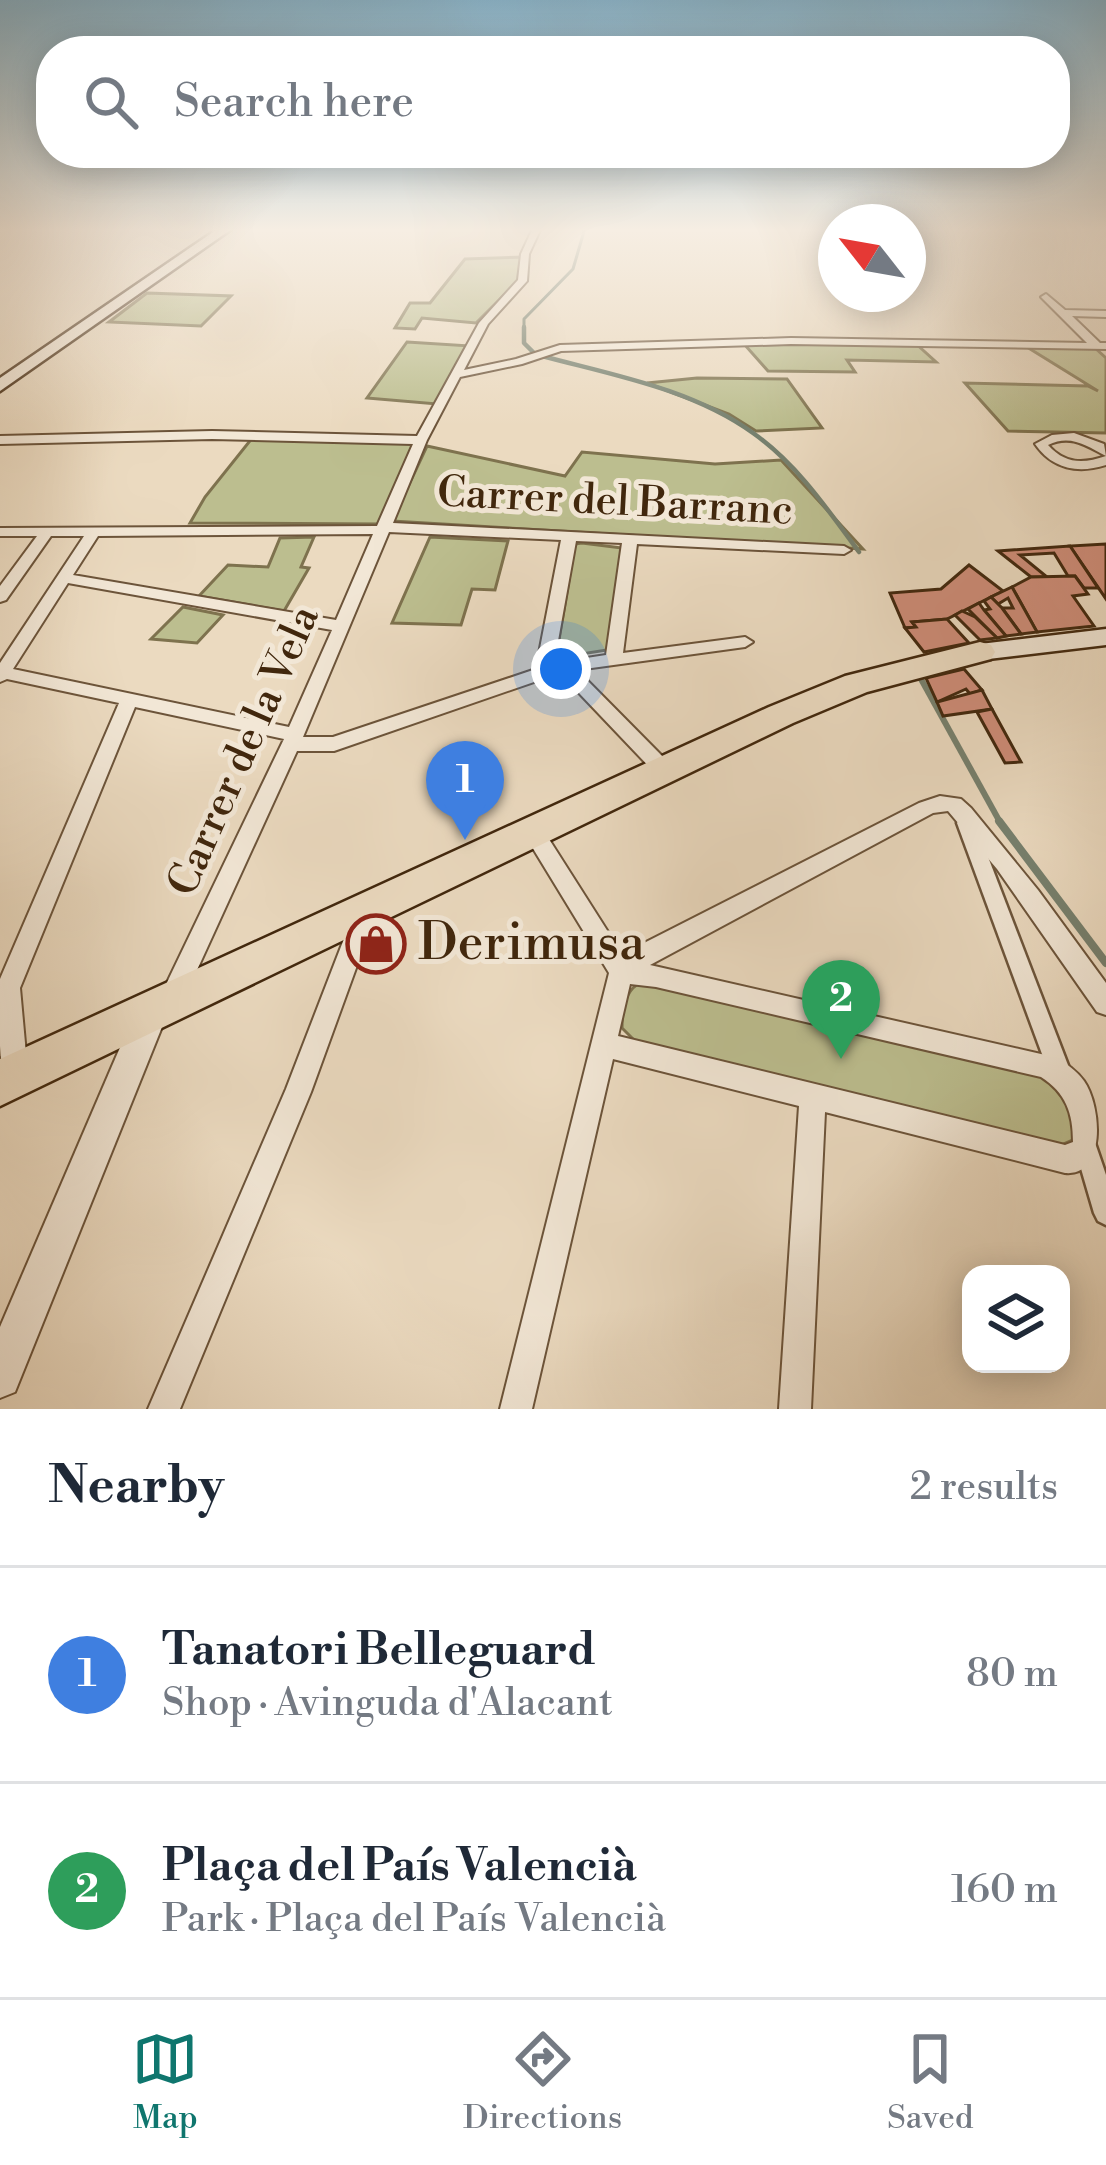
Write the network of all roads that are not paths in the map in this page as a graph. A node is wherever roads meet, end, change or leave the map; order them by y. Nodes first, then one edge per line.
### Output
1 (133, 294) edge
2 (510, 294) edge
3 (1046, 297) dead end
4 (1063, 313) junction
5 (1106, 314) edge
6 (1103, 348) edge
7 (459, 374) junction
8 (0, 386) edge
9 (0, 440) edge
10 (421, 440) junction
11 (382, 528) junction
12 (94, 531) junction
13 (0, 532) edge
14 (46, 532) junction
15 (569, 537) junction
16 (630, 539) junction
17 (844, 550) dead end
18 (63, 578) junction
19 (0, 597) edge
20 (339, 626) junction
21 (1106, 638) edge
22 (745, 642) dead end
23 (980, 652) joint
24 (614, 657) junction
25 (554, 669) junction
26 (1, 674) edge
27 (130, 698) junction
28 (292, 740) junction
29 (664, 770) junction
30 (954, 805) junction
31 (533, 831) junction
32 (367, 909) junction
33 (621, 972) junction
34 (4, 988) edge
35 (1106, 1004) edge
36 (162, 1005) junction
37 (602, 1044) junction
38 (1060, 1073) junction
39 (8, 1079) edge
40 (812, 1096) junction
41 (1095, 1108) edge
42 (1086, 1148) junction
43 (1106, 1213) edge
44 (0, 1377) edge
45 (164, 1409) edge
46 (516, 1409) edge
47 (794, 1409) edge

1 - 8 main road
2 - 7 street, Carrer de la Vela
3 - 4 street
4 - 5 street
4 - 6 street
6 - 7 street
7 - 10 street, Carrer de la Vela
9 - 10 street
10 - 11 street, Carrer de la Vela
11 - 12 street, Carrer del Barranc
11 - 15 street, Carrer del Barranc
11 - 20 street, Carrer de la Vela
12 - 14 street, Carrer del Barranc
12 - 18 street
13 - 14 street, Carrer del Barranc
14 - 19 street
15 - 16 street, Carrer del Barranc
15 - 25 street
16 - 17 street, Carrer del Barranc
16 - 24 street
18 - 20 street
18 - 26 street
20 - 28 street, Carrer de la Vela
21 - 23 main road
22 - 24 street
23 - 29 highway
24 - 25 street
25 - 28 street
25 - 29 street
26 - 27 street
27 - 28 street
27 - 34 street
28 - 36 street, Carrer de la Vela
29 - 31 highway
30 - 33 street
30 - 35 street
30 - 38 street
31 - 32 highway
31 - 33 street
32 - 36 highway
32 - 45 street
33 - 37 street
33 - 38 street
34 - 39 street
36 - 39 highway
36 - 44 street
37 - 40 street
37 - 46 street
38 - 41 street
40 - 42 street
40 - 47 street
41 - 42 street
42 - 43 street

